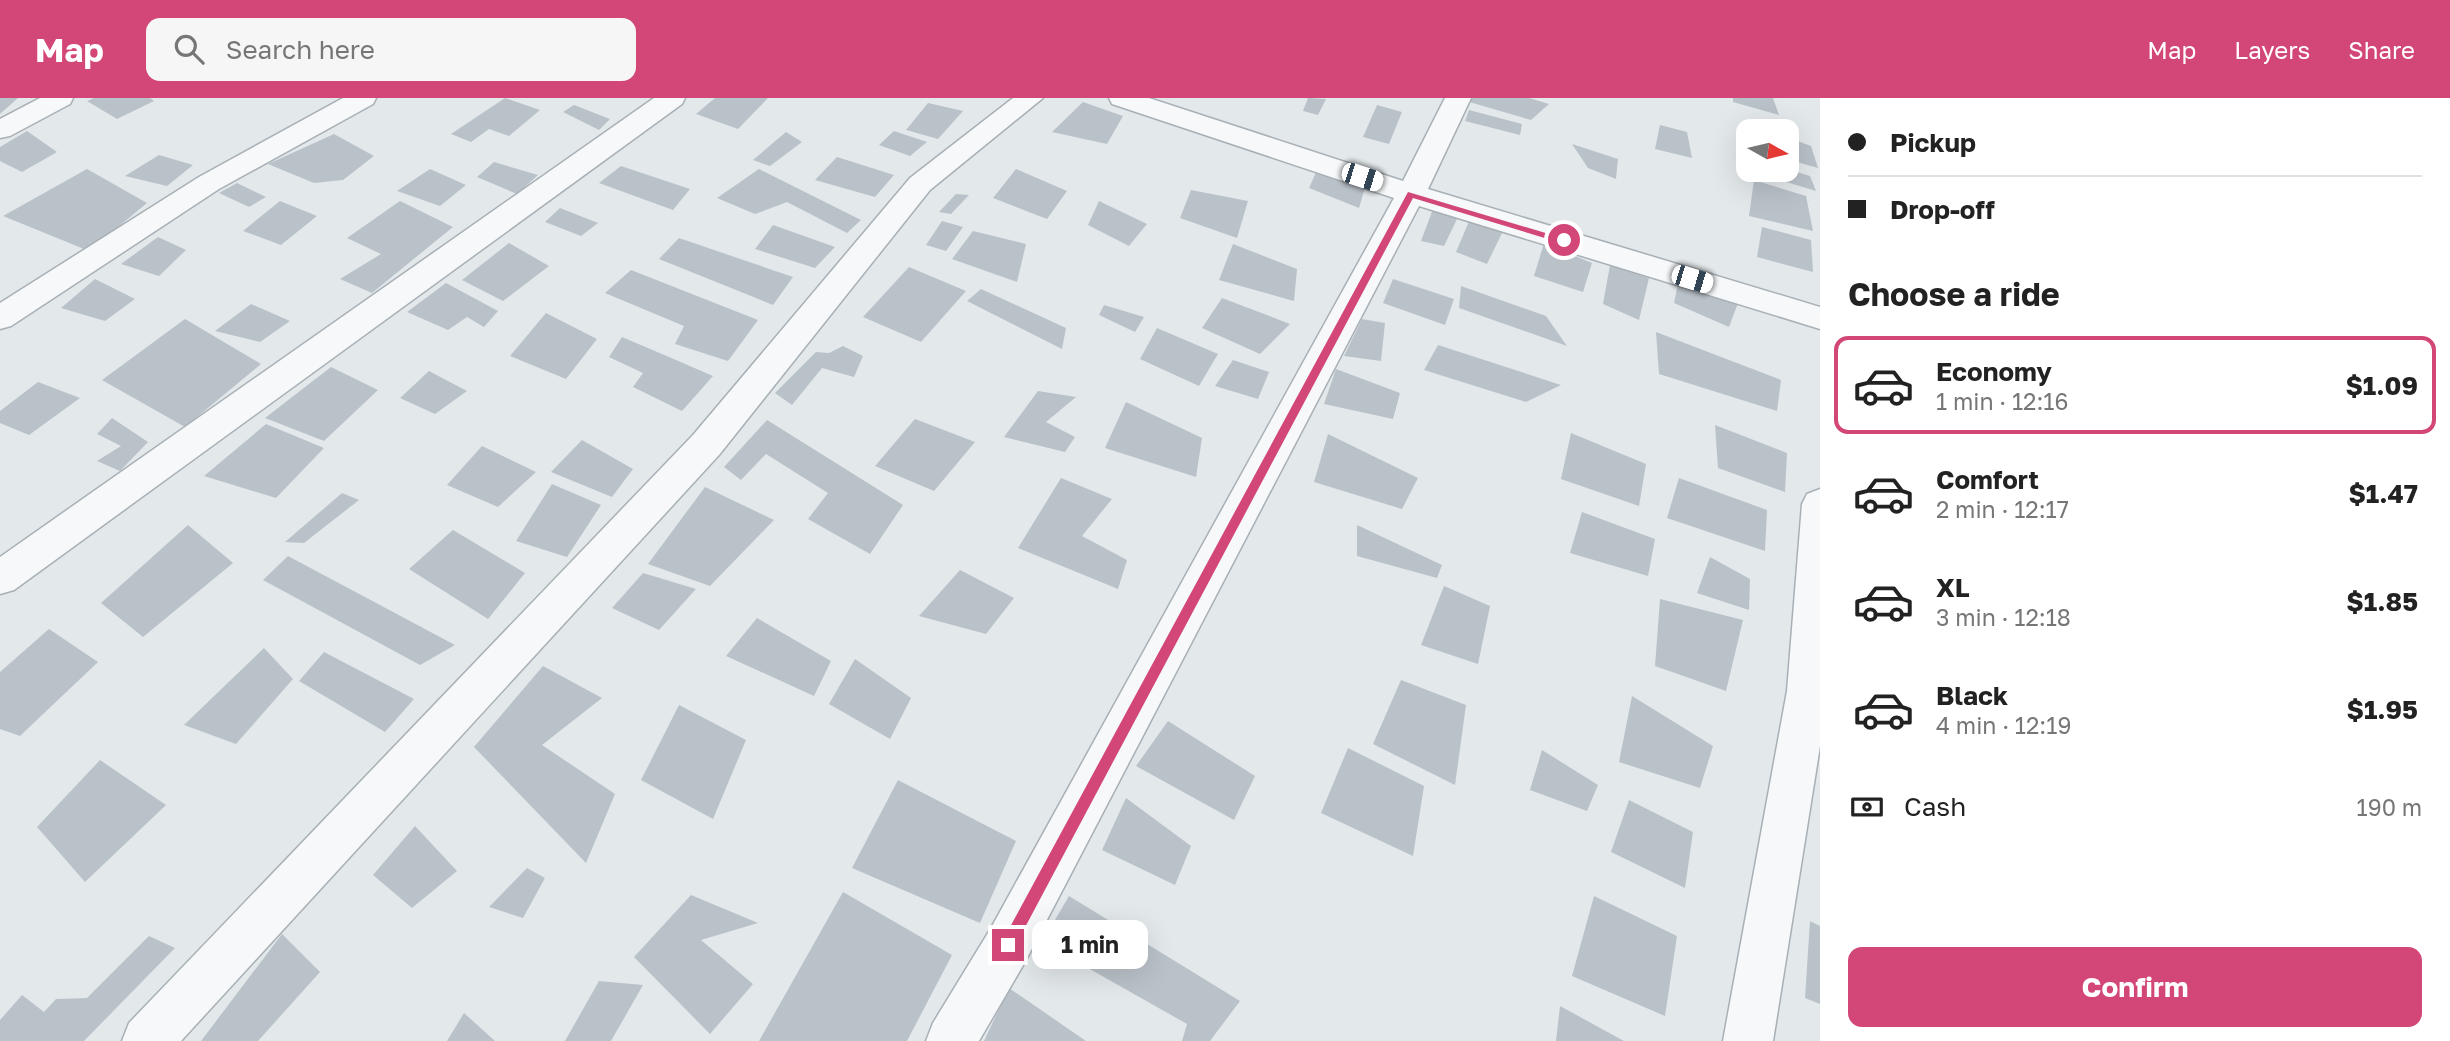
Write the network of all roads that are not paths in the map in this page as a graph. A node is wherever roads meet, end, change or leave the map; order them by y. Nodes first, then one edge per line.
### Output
1 (60, 98) edge
2 (363, 98) edge
3 (672, 98) edge
4 (1030, 98) edge
5 (1122, 98) edge
6 (1458, 98) edge
7 (1172, 105) edge
8 (0, 130) edge
9 (1411, 194) junction
10 (0, 318) edge
11 (1820, 318) edge
12 (1820, 504) edge
13 (0, 578) edge
14 (147, 1041) edge
15 (951, 1041) edge
16 (1748, 1041) edge

1 - 8 street
2 - 10 street
3 - 13 street
4 - 14 street
5 - 7 street
6 - 9 street
7 - 9 street
9 - 11 street
9 - 15 street
12 - 16 street

